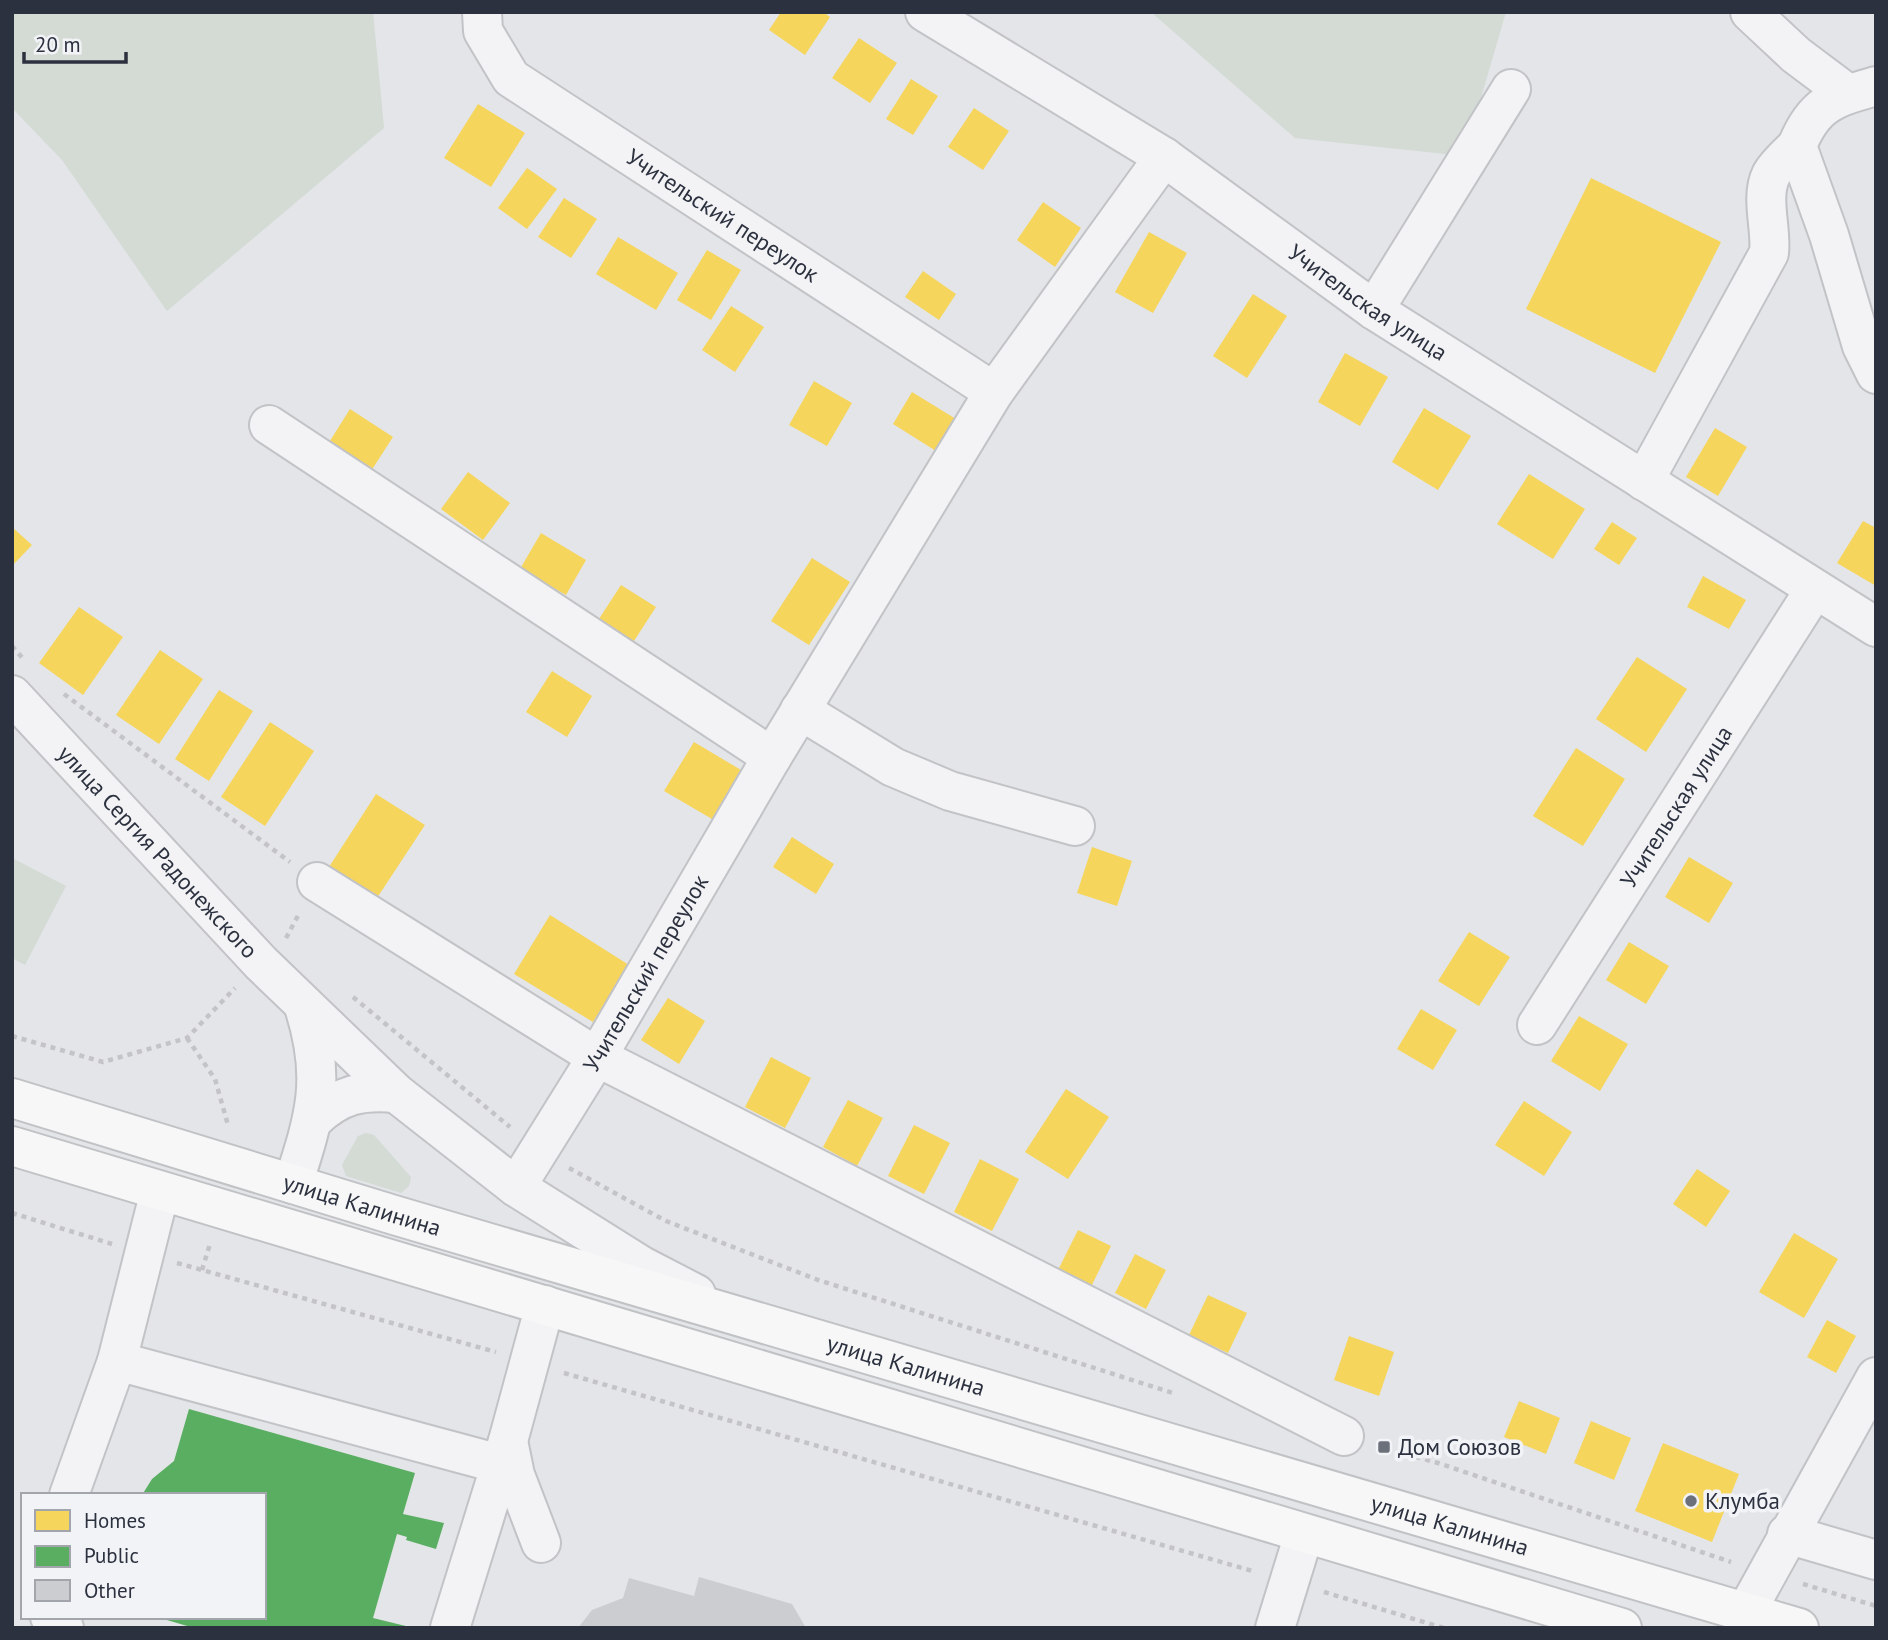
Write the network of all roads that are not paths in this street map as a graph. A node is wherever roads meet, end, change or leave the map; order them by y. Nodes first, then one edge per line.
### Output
1 (482, 12) edge
2 (925, 12) edge
3 (1750, 12) edge
4 (1511, 89) dead end
5 (1862, 90) edge
6 (1797, 146) junction
7 (1164, 157) junction
8 (1374, 310) junction
9 (1876, 373) edge
10 (994, 392) junction
11 (269, 425) dead end
12 (1644, 481) junction
13 (1815, 589) junction
14 (1876, 627) edge
15 (20, 680) edge
16 (800, 710) junction
17 (772, 757) junction
18 (1075, 826) dead end
19 (317, 883) road end
20 (304, 1007) junction
21 (1537, 1025) dead end
22 (597, 1057) junction
23 (396, 1093) junction
24 (12, 1098) edge
25 (314, 1119) junction
26 (12, 1146) edge
27 (293, 1184) junction
28 (516, 1187) junction
29 (160, 1191) junction
30 (282, 1227) junction
31 (545, 1305) junction
32 (729, 1312) junction
33 (117, 1361) junction
34 (1875, 1381) edge
35 (1344, 1436) dead end
36 (504, 1453) junction
37 (70, 1493) edge
38 (1304, 1534) junction
39 (1787, 1534) junction
40 (541, 1543) dead end
41 (1876, 1560) edge
42 (1746, 1612) junction
43 (450, 1628) edge
44 (1275, 1628) edge
45 (1622, 1628) edge
46 (1799, 1628) edge

1 - 10 street, Учительский переулок
2 - 7 street, Учительская улица
3 - 5 street
4 - 8 street
5 - 6 street
6 - 9 street
6 - 12 street
7 - 8 street, Учительская улица
7 - 10 street, Учительский переулок
8 - 12 street, Учительская улица
10 - 16 street, Учительский переулок
11 - 17 street
12 - 13 street, Учительская улица
13 - 14 street, Учительская улица
13 - 21 street, Учительская улица
15 - 20 street, улица Сергия Радонежского
16 - 17 street, Учительский переулок
16 - 18 street
17 - 22 street, Учительский переулок
19 - 22 street
20 - 23 street, улица Сергия Радонежского
20 - 25 street, улица Сергия Радонежского
22 - 28 street, Учительский переулок
22 - 35 street
23 - 25 street
23 - 28 street, улица Сергия Радонежского
24 - 27 main road, улица Калинина
25 - 27 street, улица Сергия Радонежского
26 - 29 main road, улица Калинина
27 - 30 main road
27 - 32 main road, улица Калинина
28 - 32 street, улица Сергия Радонежского
29 - 30 main road, улица Калинина
29 - 33 street
30 - 31 main road, улица Калинина
31 - 36 street
31 - 38 main road, улица Калинина
32 - 42 main road, улица Калинина
33 - 36 street
33 - 37 street
34 - 39 street
36 - 40 street
36 - 43 street
38 - 44 street
38 - 45 main road, улица Калинина
39 - 41 street
39 - 42 street
42 - 46 main road, улица Калинина

